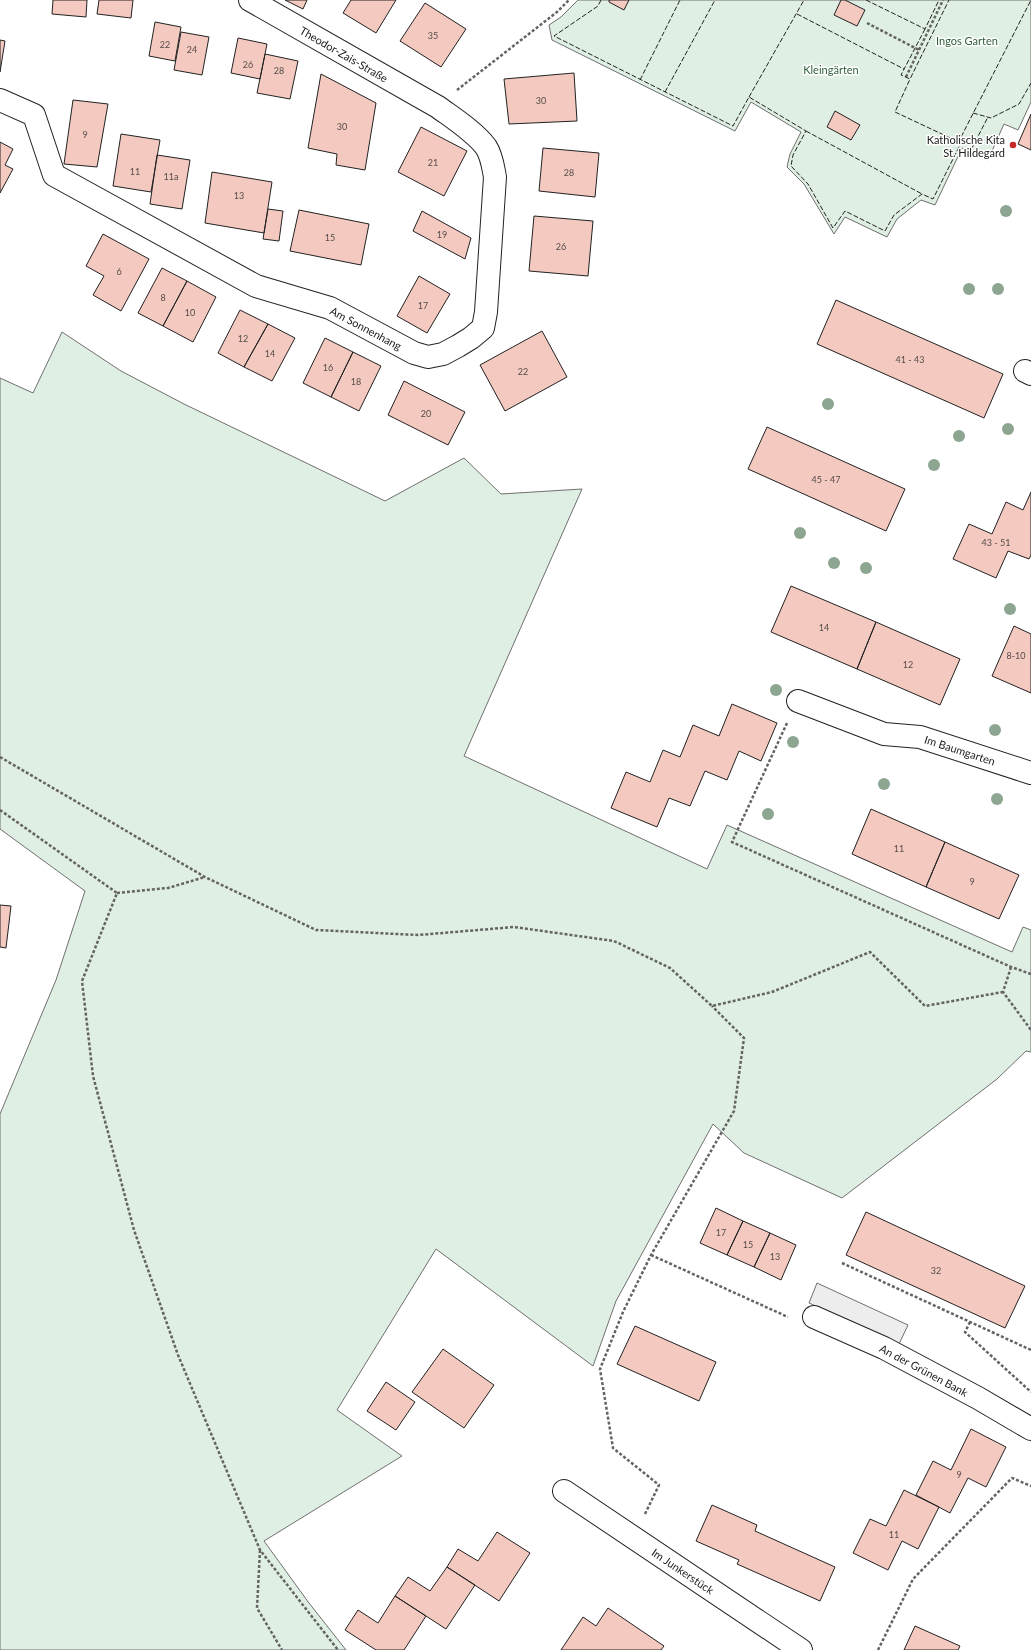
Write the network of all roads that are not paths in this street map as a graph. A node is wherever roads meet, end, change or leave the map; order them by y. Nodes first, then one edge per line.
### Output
1 (250, 0) edge
2 (0, 100) edge
3 (438, 107) joint
4 (798, 701) road end
5 (1031, 773) edge
6 (814, 1317) road end
7 (1031, 1429) edge
8 (564, 1491) dead end
9 (801, 1650) edge

1 - 3 street, Theodor-Zais-Straße
2 - 3 street, Am Sonnenhang
4 - 5 street, Im Baumgarten
6 - 7 street, An der Grünen Bank
8 - 9 street, Im Junkerstück

